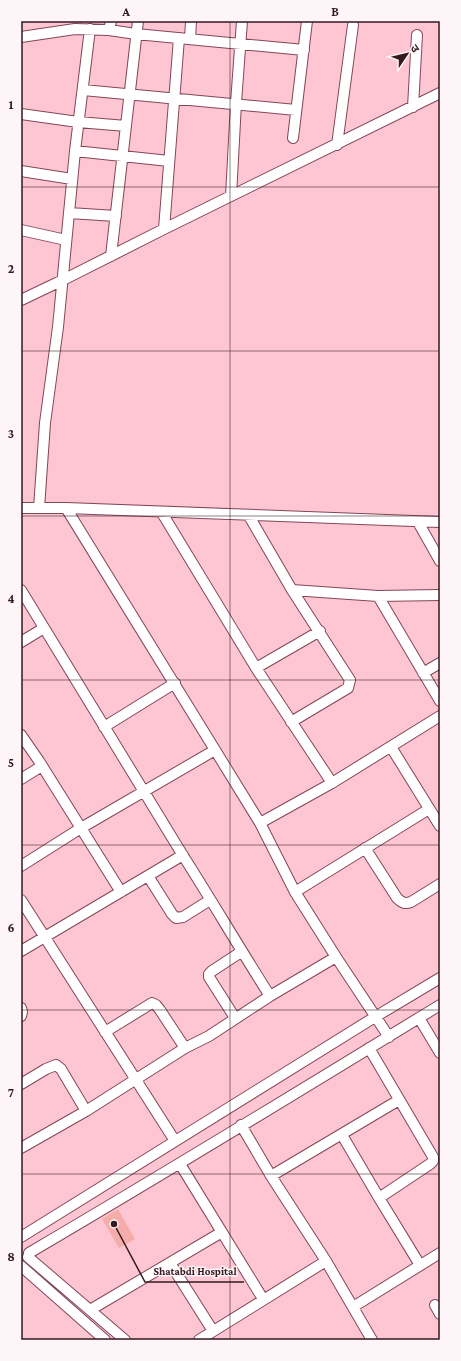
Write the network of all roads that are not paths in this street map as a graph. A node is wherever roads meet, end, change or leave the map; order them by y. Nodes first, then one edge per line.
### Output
1 (138, 21) edge
2 (192, 21) edge
3 (242, 21) edge
4 (307, 21) edge
5 (110, 25) edge
6 (353, 25) dead end
7 (90, 29) junction
8 (136, 34) junction
9 (417, 35) dead end
10 (21, 37) edge
11 (179, 38) junction
12 (190, 39) junction
13 (241, 43) junction
14 (304, 50) junction
15 (82, 90) junction
16 (440, 93) edge
17 (130, 94) junction
18 (174, 99) junction
19 (236, 103) junction
20 (413, 107) junction
21 (296, 110) junction
22 (21, 114) edge
23 (78, 122) junction
24 (126, 126) junction
25 (293, 138) dead end
26 (337, 145) junction
27 (75, 151) junction
28 (123, 156) junction
29 (169, 161) junction
30 (21, 171) edge
31 (72, 178) junction
32 (231, 196) junction
33 (69, 212) junction
34 (116, 216) junction
35 (164, 229) junction
36 (21, 230) edge
37 (66, 240) junction
38 (111, 256) junction
39 (63, 280) junction
40 (21, 300) edge
41 (21, 508) edge
42 (38, 508) junction
43 (66, 508) junction
44 (162, 512) junction
45 (249, 516) junction
46 (418, 522) junction
47 (440, 522) edge
48 (440, 561) edge
49 (21, 590) edge
50 (292, 590) junction
51 (440, 595) edge
52 (378, 596) junction
53 (44, 628) junction
54 (320, 632) junction
55 (21, 642) edge
56 (440, 663) edge
57 (256, 668) junction
58 (423, 673) junction
59 (175, 683) junction
60 (440, 701) edge
61 (440, 716) edge
62 (291, 722) junction
63 (104, 727) junction
64 (21, 735) edge
65 (391, 747) junction
66 (215, 750) junction
67 (42, 766) junction
68 (21, 779) edge
69 (332, 783) junction
70 (143, 792) junction
71 (430, 809) junction
72 (260, 823) junction
73 (440, 826) edge
74 (81, 828) junction
75 (365, 848) junction
76 (183, 854) junction
77 (21, 866) edge
78 (148, 876) junction
79 (440, 884) edge
80 (121, 892) junction
81 (295, 892) junction
82 (21, 900) edge
83 (210, 900) junction
84 (44, 936) junction
85 (21, 951) edge
86 (241, 952) junction
87 (336, 957) junction
88 (440, 978) edge
89 (270, 996) junction
90 (440, 1005) edge
91 (21, 1008) edge
92 (21, 1016) edge
93 (375, 1017) junction
94 (236, 1018) junction
95 (418, 1018) junction
96 (105, 1032) junction
97 (389, 1037) junction
98 (185, 1048) junction
99 (369, 1048) junction
100 (440, 1053) edge
101 (135, 1080) junction
102 (21, 1084) edge
103 (399, 1100) junction
104 (86, 1111) junction
105 (241, 1125) junction
106 (342, 1134) junction
107 (175, 1141) junction
108 (23, 1143) edge
109 (180, 1164) junction
110 (271, 1176) junction
111 (378, 1198) junction
112 (222, 1232) junction
113 (21, 1237) edge
114 (21, 1242) edge
115 (440, 1253) edge
116 (29, 1255) junction
117 (326, 1261) junction
118 (170, 1263) junction
119 (420, 1265) junction
120 (21, 1266) edge
121 (263, 1299) junction
122 (353, 1307) junction
123 (90, 1310) junction
124 (213, 1331) junction
125 (105, 1340) edge
126 (125, 1340) edge
127 (199, 1340) edge
128 (372, 1340) edge

1 - 8 street
2 - 12 street
3 - 13 street
4 - 14 street
5 - 7 street
5 - 8 street
6 - 26 street
7 - 10 street
7 - 15 street
8 - 11 street
8 - 17 street
9 - 20 street
11 - 12 street
11 - 18 street
12 - 13 street
13 - 14 street
13 - 19 street
14 - 21 street
15 - 17 street
15 - 23 street
16 - 20 street
17 - 18 street
17 - 24 street
18 - 19 street
18 - 29 street
19 - 21 street
19 - 32 street
20 - 26 street
21 - 25 street
22 - 23 street
23 - 24 street
23 - 27 street
24 - 28 street
26 - 32 street
27 - 28 street
27 - 31 street
28 - 29 street
28 - 34 street
29 - 35 street
30 - 31 street
31 - 33 street
32 - 35 street
33 - 34 street
33 - 37 street
34 - 38 street
35 - 38 street
36 - 37 street
37 - 39 street
38 - 39 street
39 - 40 street
39 - 42 street
41 - 42 street
42 - 43 street
43 - 44 street
43 - 59 street
44 - 45 street
44 - 57 street
45 - 46 street
45 - 50 street
46 - 47 street
46 - 48 street
49 - 53 street
50 - 52 street
50 - 54 street
51 - 52 street
52 - 58 street
53 - 55 street
53 - 63 street
54 - 57 street
54 - 62 street
56 - 58 street
57 - 62 street
58 - 60 street
59 - 63 street
59 - 66 street
61 - 65 street
62 - 69 street
63 - 70 street
64 - 67 street
65 - 69 street
65 - 71 street
66 - 70 street
66 - 72 street
67 - 68 street
67 - 74 street
69 - 72 street
70 - 74 street
70 - 76 street
71 - 73 street
71 - 75 street
72 - 81 street
74 - 77 street
74 - 80 street
75 - 79 street
75 - 81 street
76 - 78 street
76 - 83 street
78 - 80 street
78 - 83 street
80 - 84 street
81 - 87 street
82 - 84 street
83 - 86 street
84 - 85 street
84 - 96 street
86 - 89 street
86 - 94 street
87 - 89 street
87 - 93 street
88 - 93 street
89 - 94 street
90 - 95 street
91 - 92 street
93 - 97 street
93 - 107 street
94 - 98 street
95 - 97 street
95 - 100 street
96 - 98 street
96 - 101 street
97 - 99 street
98 - 101 street
99 - 103 street
99 - 105 street
101 - 104 street
101 - 107 street
102 - 104 street
103 - 106 street
103 - 111 street
104 - 108 street
105 - 109 street
105 - 110 street
106 - 110 street
106 - 111 street
107 - 113 street
109 - 112 street
109 - 116 street
110 - 117 street
111 - 119 street
112 - 118 street
112 - 121 street
114 - 116 street
115 - 119 street
116 - 120 street
116 - 123 street
117 - 121 street
117 - 122 street
118 - 123 street
118 - 124 street
119 - 122 street
120 - 125 street
121 - 124 street
122 - 128 street
123 - 126 street
124 - 127 street

